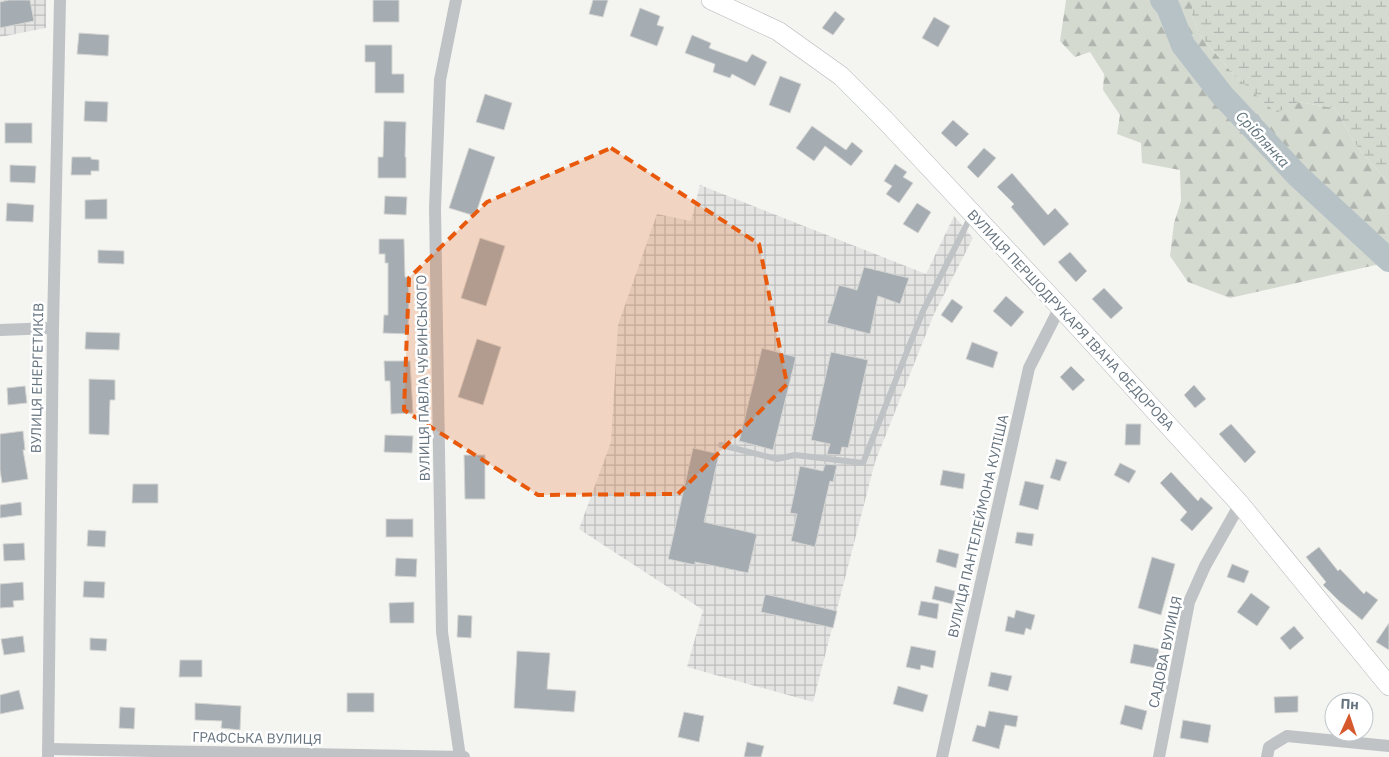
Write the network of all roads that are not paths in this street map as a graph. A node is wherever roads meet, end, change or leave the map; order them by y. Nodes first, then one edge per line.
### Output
1 (60, 0) edge
2 (456, 0) edge
3 (711, 0) edge
4 (972, 213) junction
5 (1060, 306) junction
6 (53, 328) junction
7 (0, 330) edge
8 (721, 445) dead end
9 (1240, 504) junction
10 (1389, 686) edge
11 (1389, 746) edge
12 (48, 753) edge
13 (460, 757) edge
14 (464, 757) edge
15 (942, 757) edge
16 (1159, 757) edge
17 (1267, 757) edge

1 - 6 street, ВУЛИЦЯ ЕНЕРГЕТИКІВ
2 - 13 street, ВУЛИЦЯ ПАВЛА ЧУБИНСЬКОГО
3 - 4 street, ВУЛИЦЯ ПЕРШОДРУКАРЯ ІВАНА ФЕДОРОВА
4 - 5 street, ВУЛИЦЯ ПЕРШОДРУКАРЯ ІВАНА ФЕДОРОВА
4 - 8 lane
5 - 9 street, ВУЛИЦЯ ПЕРШОДРУКАРЯ ІВАНА ФЕДОРОВА
5 - 15 street, ВУЛИЦЯ ПАНТЕЛЕЙМОНА КУЛІША
6 - 7 street
6 - 12 street, ВУЛИЦЯ ЕНЕРГЕТИКІВ
9 - 10 street, ВУЛИЦЯ ПЕРШОДРУКАРЯ ІВАНА ФЕДОРОВА
9 - 16 street, САДОВА ВУЛИЦЯ
11 - 17 street
12 - 13 street, ГРАФСЬКА ВУЛИЦЯ
13 - 14 street, ГРАФСЬКА ВУЛИЦЯ

